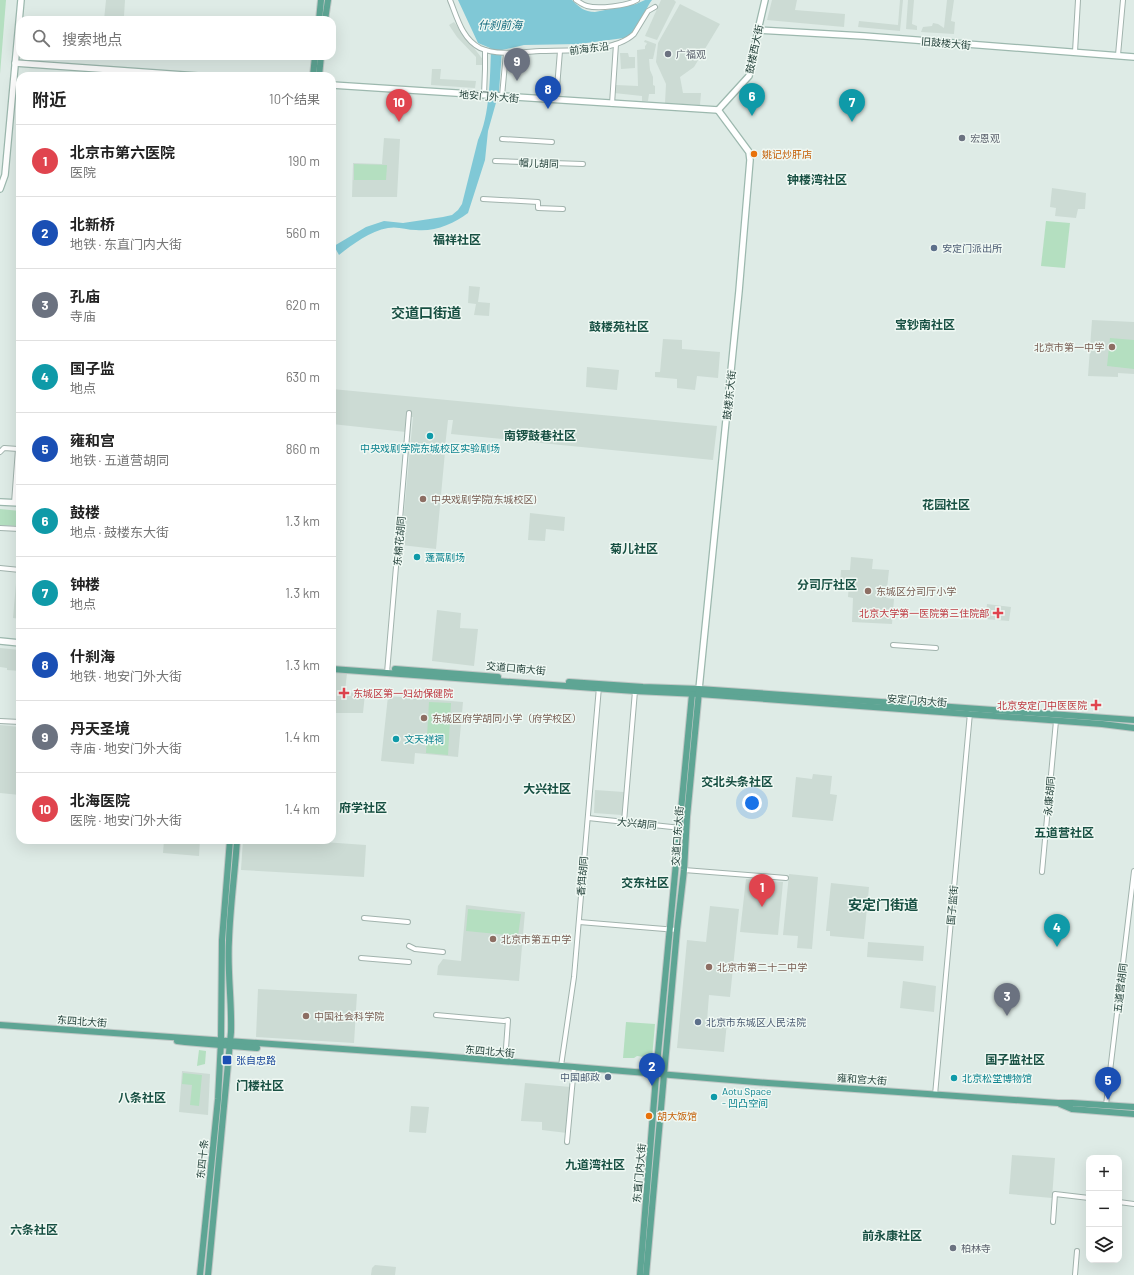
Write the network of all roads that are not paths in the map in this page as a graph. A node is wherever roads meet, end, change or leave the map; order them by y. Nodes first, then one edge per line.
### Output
1 (21, 0) edge
2 (321, 0) edge
3 (328, 0) edge
4 (450, 0) edge
5 (576, 0) edge
6 (637, 0) edge
7 (765, 0) edge
8 (1078, 0) edge
9 (1123, 0) edge
10 (655, 7) dead end
11 (20, 16) edge
12 (319, 16) edge
13 (326, 16) edge
14 (758, 30) junction
15 (616, 44) junction
16 (485, 50) junction
17 (560, 51) junction
18 (1074, 52) junction
19 (506, 53) junction
20 (1118, 55) junction
21 (1134, 57) edge
22 (16, 60) edge
23 (315, 60) edge
24 (321, 60) edge
25 (16, 63) junction
26 (142, 72) edge
27 (313, 72) edge
28 (319, 72) edge
29 (336, 85) edge
30 (484, 95) junction
31 (502, 96) junction
32 (556, 100) junction
33 (612, 104) junction
34 (718, 110) junction
35 (502, 139) dead end
36 (552, 142) dead end
37 (495, 161) dead end
38 (583, 164) dead end
39 (0, 189) edge
40 (483, 199) dead end
41 (563, 209) dead end
42 (410, 413) dead end
43 (16, 449) edge
44 (0, 452) edge
45 (0, 502) edge
46 (16, 503) edge
47 (0, 528) edge
48 (16, 529) edge
49 (0, 568) edge
50 (16, 570) edge
51 (0, 641) edge
52 (16, 642) edge
53 (0, 645) edge
54 (893, 645) dead end
55 (16, 646) edge
56 (936, 648) dead end
57 (336, 665) edge
58 (336, 669) edge
59 (388, 671) junction
60 (599, 687) junction
61 (699, 691) junction
62 (635, 692) junction
63 (692, 694) junction
64 (970, 711) junction
65 (1134, 720) edge
66 (0, 721) edge
67 (1056, 721) junction
68 (16, 722) edge
69 (1134, 728) edge
70 (588, 818) junction
71 (624, 822) junction
72 (678, 828) junction
73 (686, 828) junction
74 (230, 844) edge
75 (237, 844) edge
76 (684, 870) junction
77 (1134, 871) edge
78 (1042, 872) dead end
79 (786, 878) dead end
80 (364, 918) dead end
81 (408, 922) dead end
82 (579, 922) junction
83 (669, 929) junction
84 (677, 930) junction
85 (409, 946) dead end
86 (443, 952) dead end
87 (361, 958) dead end
88 (409, 962) dead end
89 (436, 1015) dead end
90 (0, 1025) edge
91 (221, 1043) junction
92 (230, 1044) junction
93 (504, 1062) junction
94 (561, 1066) junction
95 (574, 1067) junction
96 (657, 1073) junction
97 (664, 1074) junction
98 (935, 1095) junction
99 (1058, 1103) junction
100 (1106, 1105) junction
101 (1134, 1107) edge
102 (1134, 1114) edge
103 (567, 1142) dead end
104 (1086, 1198) edge
105 (1122, 1202) edge
106 (1134, 1204) edge
107 (1053, 1222) dead end
108 (1077, 1251) dead end
109 (200, 1275) edge
110 (208, 1275) edge
111 (640, 1275) edge
112 (646, 1275) edge
113 (1075, 1275) edge

1 - 11 main road
2 - 12 main road
3 - 13 main road
4 - 16 street
5 - 6 street
7 - 14 main road, 鼓楼西大街
8 - 18 street
9 - 20 street
10 - 15 street, 前海东沿
14 - 18 main road, 旧鼓楼大街
14 - 34 main road, 鼓楼西大街
15 - 17 street, 前海东沿
15 - 33 street
16 - 19 street, 前海东沿
16 - 30 street
17 - 19 street, 前海东沿
17 - 32 street
18 - 20 main road, 旧鼓楼大街
19 - 31 street
20 - 21 main road, 旧鼓楼大街
22 - 25 main road
23 - 27 main road
24 - 28 main road
25 - 26 main road
25 - 39 main road
29 - 30 main road, 地安门外大街
30 - 31 main road, 地安门外大街
31 - 32 main road, 地安门外大街
32 - 33 main road, 地安门外大街
33 - 34 main road, 地安门外大街
34 - 61 main road, 鼓楼东大街
35 - 36 street
37 - 38 street, 帽儿胡同
40 - 41 street
42 - 59 street, 东棉花胡同
43 - 44 street
45 - 46 main road
47 - 48 street
49 - 50 street
51 - 52 main road
53 - 55 main road
54 - 56 street
57 - 59 main road, 交道口南大街
58 - 59 main road, 交道口南大街
59 - 60 main road, 交道口南大街
60 - 61 main road, 交道口南大街
60 - 62 main road, 交道口南大街
60 - 70 street, 香饵胡同
61 - 63 main road, 交道口南大街
61 - 64 main road, 安定门内大街
61 - 73 main road, 交道口东大街
62 - 63 main road, 交道口南大街
62 - 71 street
63 - 72 main road, 交道口东大街
64 - 65 main road, 安定门内大街
64 - 67 main road, 安定门内大街
64 - 98 street, 国子监街
66 - 68 street
67 - 69 main road, 安定门内大街
67 - 78 street, 永康胡同
70 - 71 street, 大兴胡同
70 - 82 street, 香饵胡同
71 - 72 street, 大兴胡同
72 - 73 street, 大兴胡同
72 - 83 main road, 交道口东大街
73 - 76 main road, 交道口东大街
74 - 91 main road
75 - 92 main road
76 - 79 street
76 - 84 main road, 交道口东大街
77 - 100 street, 五道营胡同
80 - 81 street
82 - 83 street
82 - 94 street, 香饵胡同
83 - 84 street
83 - 96 main road, 交道口东大街
84 - 97 main road, 交道口东大街
85 - 86 street
87 - 88 street
89 - 93 street
90 - 91 main road, 东四北大街
91 - 92 main road, 东四北大街
91 - 109 main road, 东四十条
92 - 93 main road, 东四北大街
92 - 110 main road, 东四十条
93 - 94 main road, 东四北大街
94 - 95 main road, 东四北大街
95 - 96 main road, 东四北大街
95 - 103 street
96 - 97 main road, 雍和宫大街
96 - 111 main road, 东直门内大街
97 - 98 main road, 雍和宫大街
97 - 112 main road, 东直门内大街
98 - 99 main road, 雍和宫大街
99 - 100 main road, 雍和宫大街
99 - 102 main road, 雍和宫大街
100 - 101 main road, 雍和宫大街
104 - 107 street
105 - 106 street
108 - 113 street

